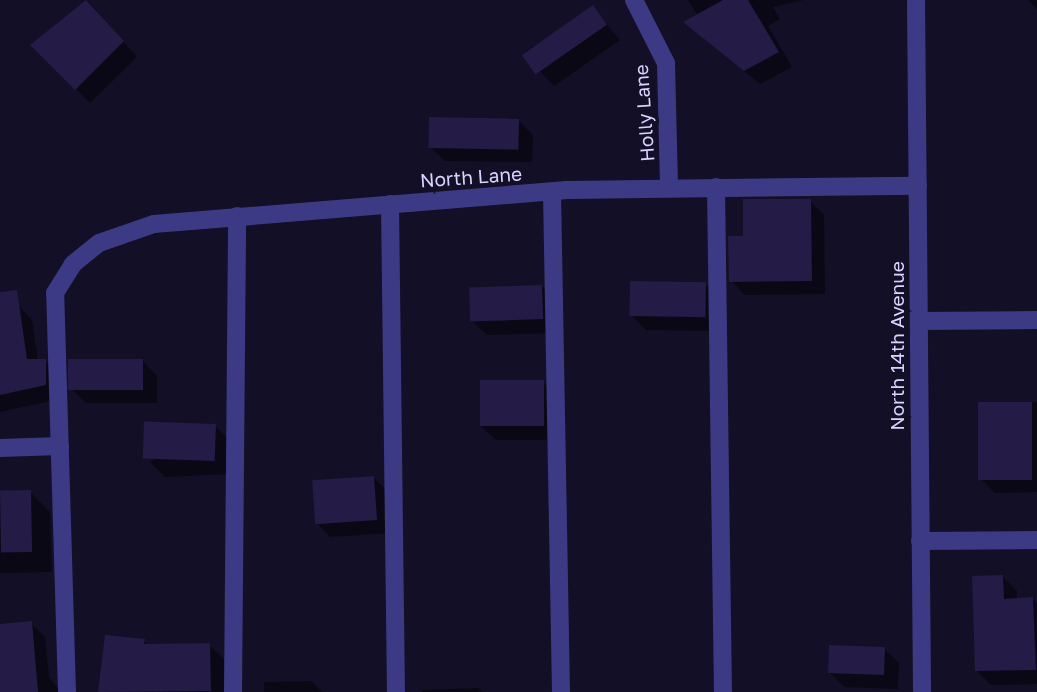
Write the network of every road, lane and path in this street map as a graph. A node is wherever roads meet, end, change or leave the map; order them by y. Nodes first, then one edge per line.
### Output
1 (634, 0) edge
2 (916, 0) edge
3 (716, 187) junction
4 (918, 187) junction
5 (669, 188) junction
6 (552, 192) junction
7 (390, 204) junction
8 (237, 216) junction
9 (1037, 320) edge
10 (919, 321) junction
11 (60, 446) junction
12 (0, 448) edge
13 (1037, 540) edge
14 (920, 541) junction
15 (67, 692) edge
16 (233, 692) edge
17 (396, 692) edge
18 (562, 692) edge
19 (723, 692) edge
20 (922, 692) edge

1 - 5 street, Holly Lane
2 - 4 street, North 14th Avenue
3 - 4 street, North Lane
3 - 5 street, North Lane
3 - 19 street
4 - 10 street, North 14th Avenue
5 - 6 street, North Lane
6 - 7 street, North Lane
6 - 18 street
7 - 8 street, North Lane
7 - 17 street
8 - 11 street, North Lane
8 - 16 street
9 - 10 street
10 - 14 street, North 14th Avenue
11 - 12 street
11 - 15 street
13 - 14 street
14 - 20 street, North 14th Avenue

